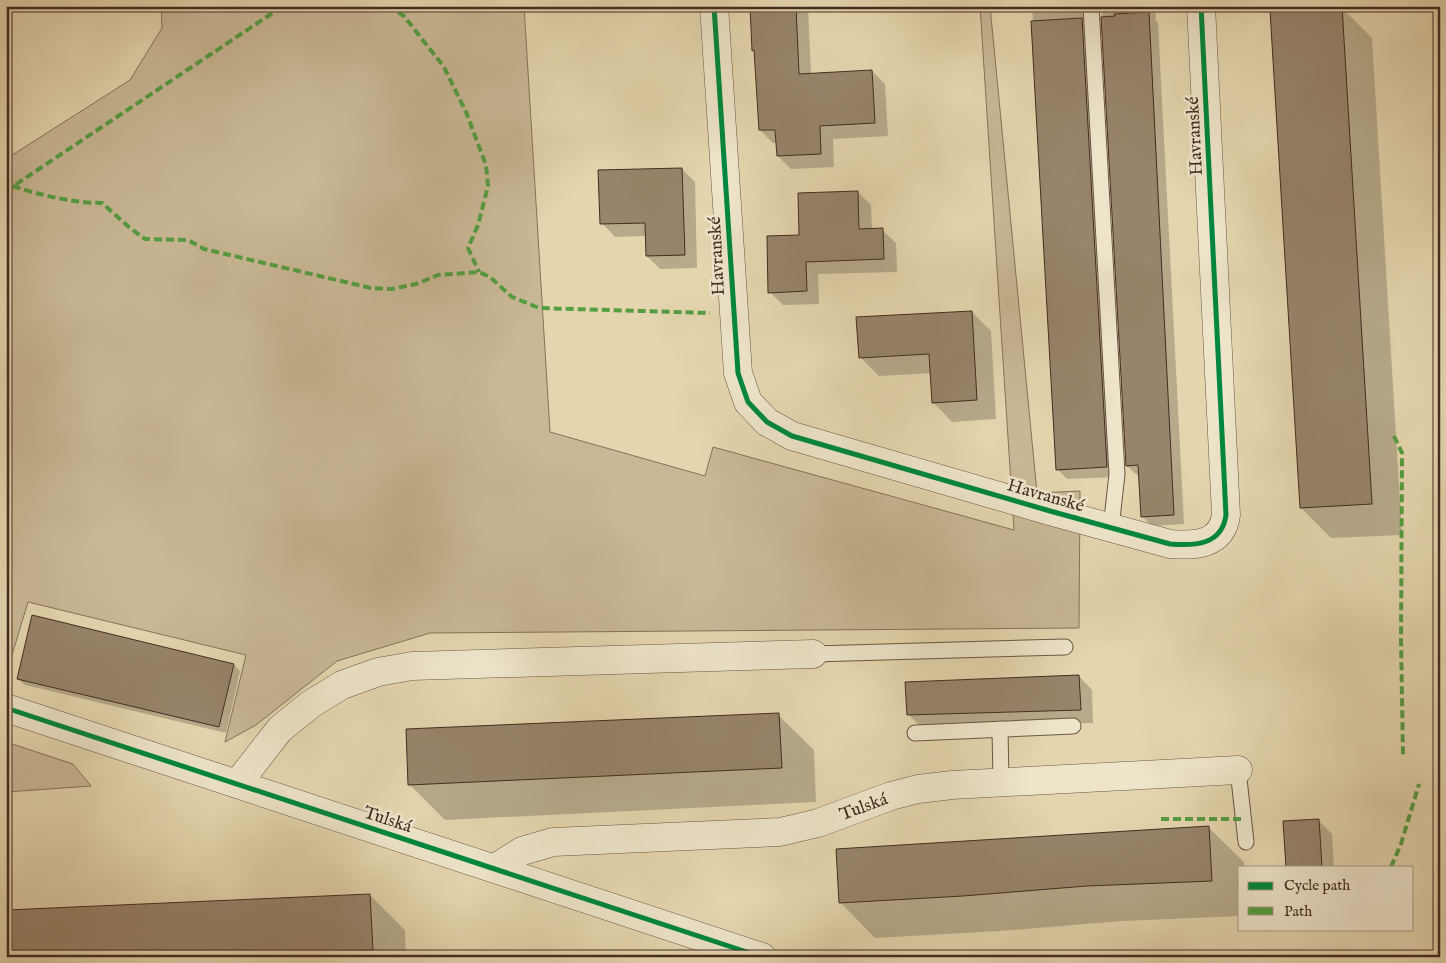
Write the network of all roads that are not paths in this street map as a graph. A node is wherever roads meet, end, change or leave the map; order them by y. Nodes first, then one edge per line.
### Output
1 (714, 6) edge
2 (1091, 6) edge
3 (1201, 6) edge
4 (1111, 528) junction
5 (1065, 646) dead end
6 (813, 654) joint
7 (6, 708) edge
8 (1073, 726) dead end
9 (1000, 729) junction
10 (915, 733) dead end
11 (1238, 770) joint
12 (1002, 782) junction
13 (237, 784) junction
14 (1246, 842) dead end
15 (495, 868) junction
16 (762, 957) edge

1 - 4 street, Havranské
2 - 4 lane
3 - 4 street, Havranské
5 - 6 lane
6 - 13 street
7 - 13 street, Tulská
8 - 9 lane
9 - 10 lane
9 - 12 lane
11 - 12 street, Tulská
11 - 14 lane
12 - 15 street, Tulská
13 - 15 street, Tulská
15 - 16 street, Tulská

